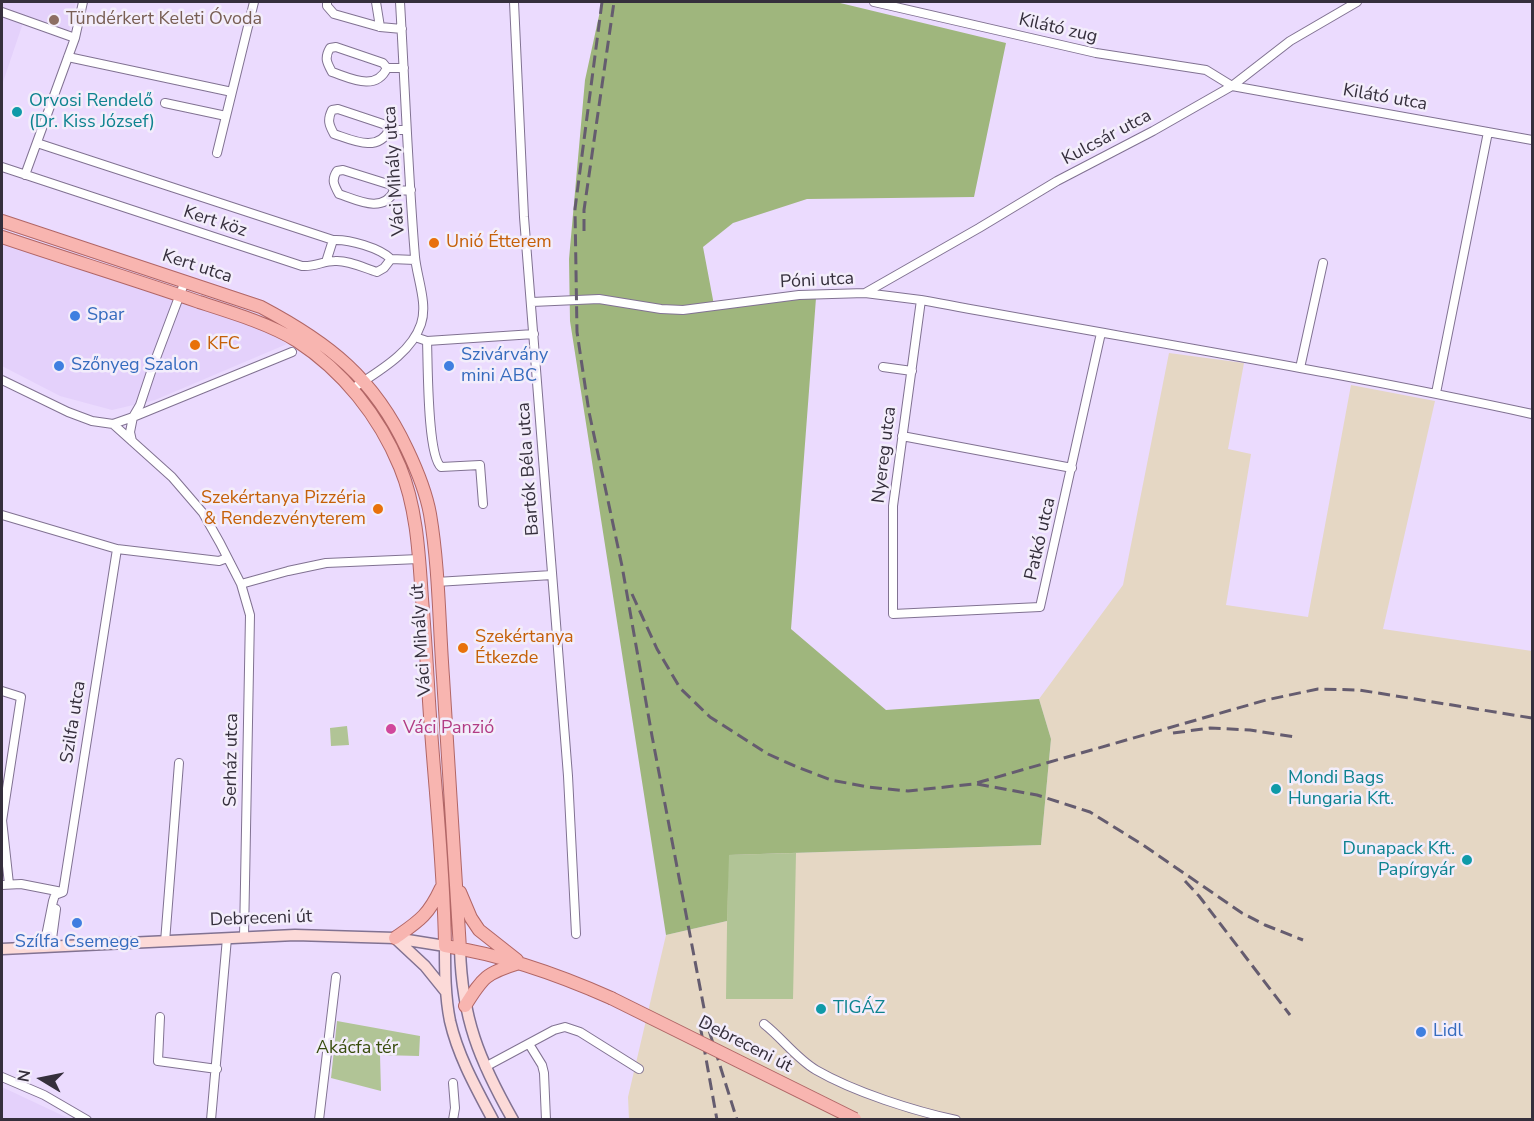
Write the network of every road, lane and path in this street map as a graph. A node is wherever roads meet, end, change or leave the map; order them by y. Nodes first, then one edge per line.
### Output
1 (83, 2) edge
2 (254, 2) edge
3 (327, 2) edge
4 (376, 2) edge
5 (400, 2) edge
6 (514, 2) edge
7 (874, 2) edge
8 (1357, 2) edge
9 (2, 12) edge
10 (380, 27) junction
11 (402, 29) junction
12 (75, 38) junction
13 (68, 57) junction
14 (387, 68) junction
15 (404, 68) junction
16 (1232, 86) junction
17 (232, 92) junction
18 (165, 103) dead end
19 (226, 116) junction
20 (389, 130) junction
21 (406, 130) junction
22 (1488, 132) junction
23 (1533, 140) edge
24 (37, 143) junction
25 (217, 153) dead end
26 (2, 166) edge
27 (25, 175) junction
28 (411, 190) junction
29 (394, 191) junction
30 (2, 221) edge
31 (2, 237) edge
32 (333, 240) junction
33 (392, 259) junction
34 (416, 260) junction
35 (327, 262) junction
36 (1323, 263) dead end
37 (184, 281) junction
38 (865, 293) junction
39 (180, 295) junction
40 (921, 300) junction
41 (532, 302) junction
42 (1101, 333) junction
43 (534, 334) junction
44 (415, 337) junction
45 (427, 341) junction
46 (292, 352) dead end
47 (883, 367) dead end
48 (1300, 368) junction
49 (912, 370) junction
50 (2, 380) edge
51 (364, 381) junction
52 (352, 388) junction
53 (1436, 393) junction
54 (1533, 414) edge
55 (133, 417) junction
56 (113, 424) junction
57 (902, 436) junction
58 (132, 441) junction
59 (1072, 468) junction
60 (483, 504) dead end
61 (2, 515) edge
62 (117, 549) junction
63 (227, 558) junction
64 (419, 559) junction
65 (552, 574) junction
66 (436, 582) junction
67 (241, 584) junction
68 (893, 614) joint
69 (2, 691) edge
70 (179, 764) dead end
71 (2, 820) edge
72 (5, 884) edge
73 (443, 884) junction
74 (457, 886) junction
75 (59, 894) junction
76 (576, 934) dead end
77 (244, 937) junction
78 (227, 938) junction
79 (395, 938) junction
80 (165, 942) junction
81 (47, 946) junction
82 (445, 946) junction
83 (2, 948) edge
84 (460, 949) junction
85 (520, 963) junction
86 (336, 977) dead end
87 (446, 992) junction
88 (465, 1006) junction
89 (160, 1017) dead end
90 (764, 1024) dead end
91 (529, 1044) junction
92 (484, 1067) junction
93 (217, 1069) junction
94 (639, 1069) dead end
95 (2, 1077) edge
96 (453, 1083) dead end
97 (87, 1119) edge
98 (211, 1119) edge
99 (319, 1119) edge
100 (453, 1119) edge
101 (493, 1119) edge
102 (513, 1119) edge
103 (546, 1119) edge
104 (855, 1119) edge
105 (956, 1119) edge

1 - 12 street
2 - 17 street
3 - 10 street
4 - 10 street
5 - 11 street, Váci Mihály utca
6 - 41 street, Bartók Béla utca
7 - 16 street, Kilátó zug
8 - 16 street, Kulcsár utca
9 - 12 street
10 - 11 street
11 - 15 street, Váci Mihály utca
12 - 13 street
13 - 17 street
13 - 24 street
14 - 14 street
14 - 15 street
15 - 21 street, Váci Mihály utca
16 - 22 street, Kilátó utca
16 - 38 street, Kulcsár utca
17 - 19 street
18 - 19 street
19 - 25 street
20 - 20 street
20 - 21 street
21 - 28 street, Váci Mihály utca
22 - 23 street, Kilátó utca
22 - 53 street
24 - 27 street
24 - 32 street, Kert köz
26 - 27 street, Kert köz
27 - 35 street, Kert köz
28 - 29 street
28 - 34 street, Váci Mihály utca
29 - 29 street
30 - 37 main road, Kert utca
31 - 39 main road, Kert utca
32 - 33 street, Kert köz
32 - 35 street
33 - 34 street, Kert köz
33 - 35 street, Kert köz
34 - 44 street, Váci Mihály utca
36 - 48 street
37 - 39 street
37 - 51 main road, Kert utca
38 - 40 street, Póni utca
38 - 41 street, Póni utca
39 - 52 main road, Kert utca
39 - 55 street
40 - 42 street, Póni utca
40 - 49 street, Nyereg utca
41 - 43 street, Bartók Béla utca
42 - 48 street, Póni utca
42 - 59 street, Patkó utca
43 - 45 street
43 - 65 street, Bartók Béla utca
44 - 45 street
44 - 51 street, Váci Mihály utca
45 - 60 street
46 - 55 street
47 - 49 street
48 - 53 street, Póni utca
49 - 57 street, Nyereg utca
50 - 56 street
51 - 52 street, Váci Mihály utca
51 - 66 main road, Váci Mihály út
52 - 64 main road, Váci Mihály út
53 - 54 street, Póni utca
55 - 56 street
55 - 58 street
56 - 58 street, Serház utca
57 - 59 street
57 - 68 street, Nyereg utca
58 - 63 street, Serház utca
59 - 68 street, Patkó utca
61 - 62 street
62 - 63 street
62 - 75 street, Szilfa utca
63 - 67 street, Serház utca
64 - 67 street
64 - 73 main road, Váci Mihály út
65 - 66 street
65 - 76 street, Bartók Béla utca
66 - 74 main road, Váci Mihály út
67 - 77 street, Serház utca
69 - 71 street
70 - 80 street
71 - 72 street
72 - 75 street
73 - 79 main road
73 - 82 main road, Váci Mihály út
74 - 84 main road, Váci Mihály út
74 - 85 main road, Debreceni út
75 - 81 street, Szilfa utca
77 - 78 main road, Debreceni út
77 - 79 main road, Debreceni út
78 - 80 main road, Debreceni út
78 - 93 street
79 - 82 main road, Debreceni út
79 - 87 main road
80 - 81 main road, Debreceni út
81 - 83 main road, Debreceni út
82 - 84 main road, Debreceni út
82 - 87 main road
84 - 85 main road, Debreceni út
84 - 88 main road
85 - 88 main road
85 - 104 main road, Debreceni út, bridge
86 - 99 street
87 - 101 main road
88 - 92 main road
89 - 93 street
90 - 105 street
91 - 92 street
91 - 94 street
91 - 103 street
92 - 102 main road
93 - 98 street
95 - 97 street
96 - 100 street

